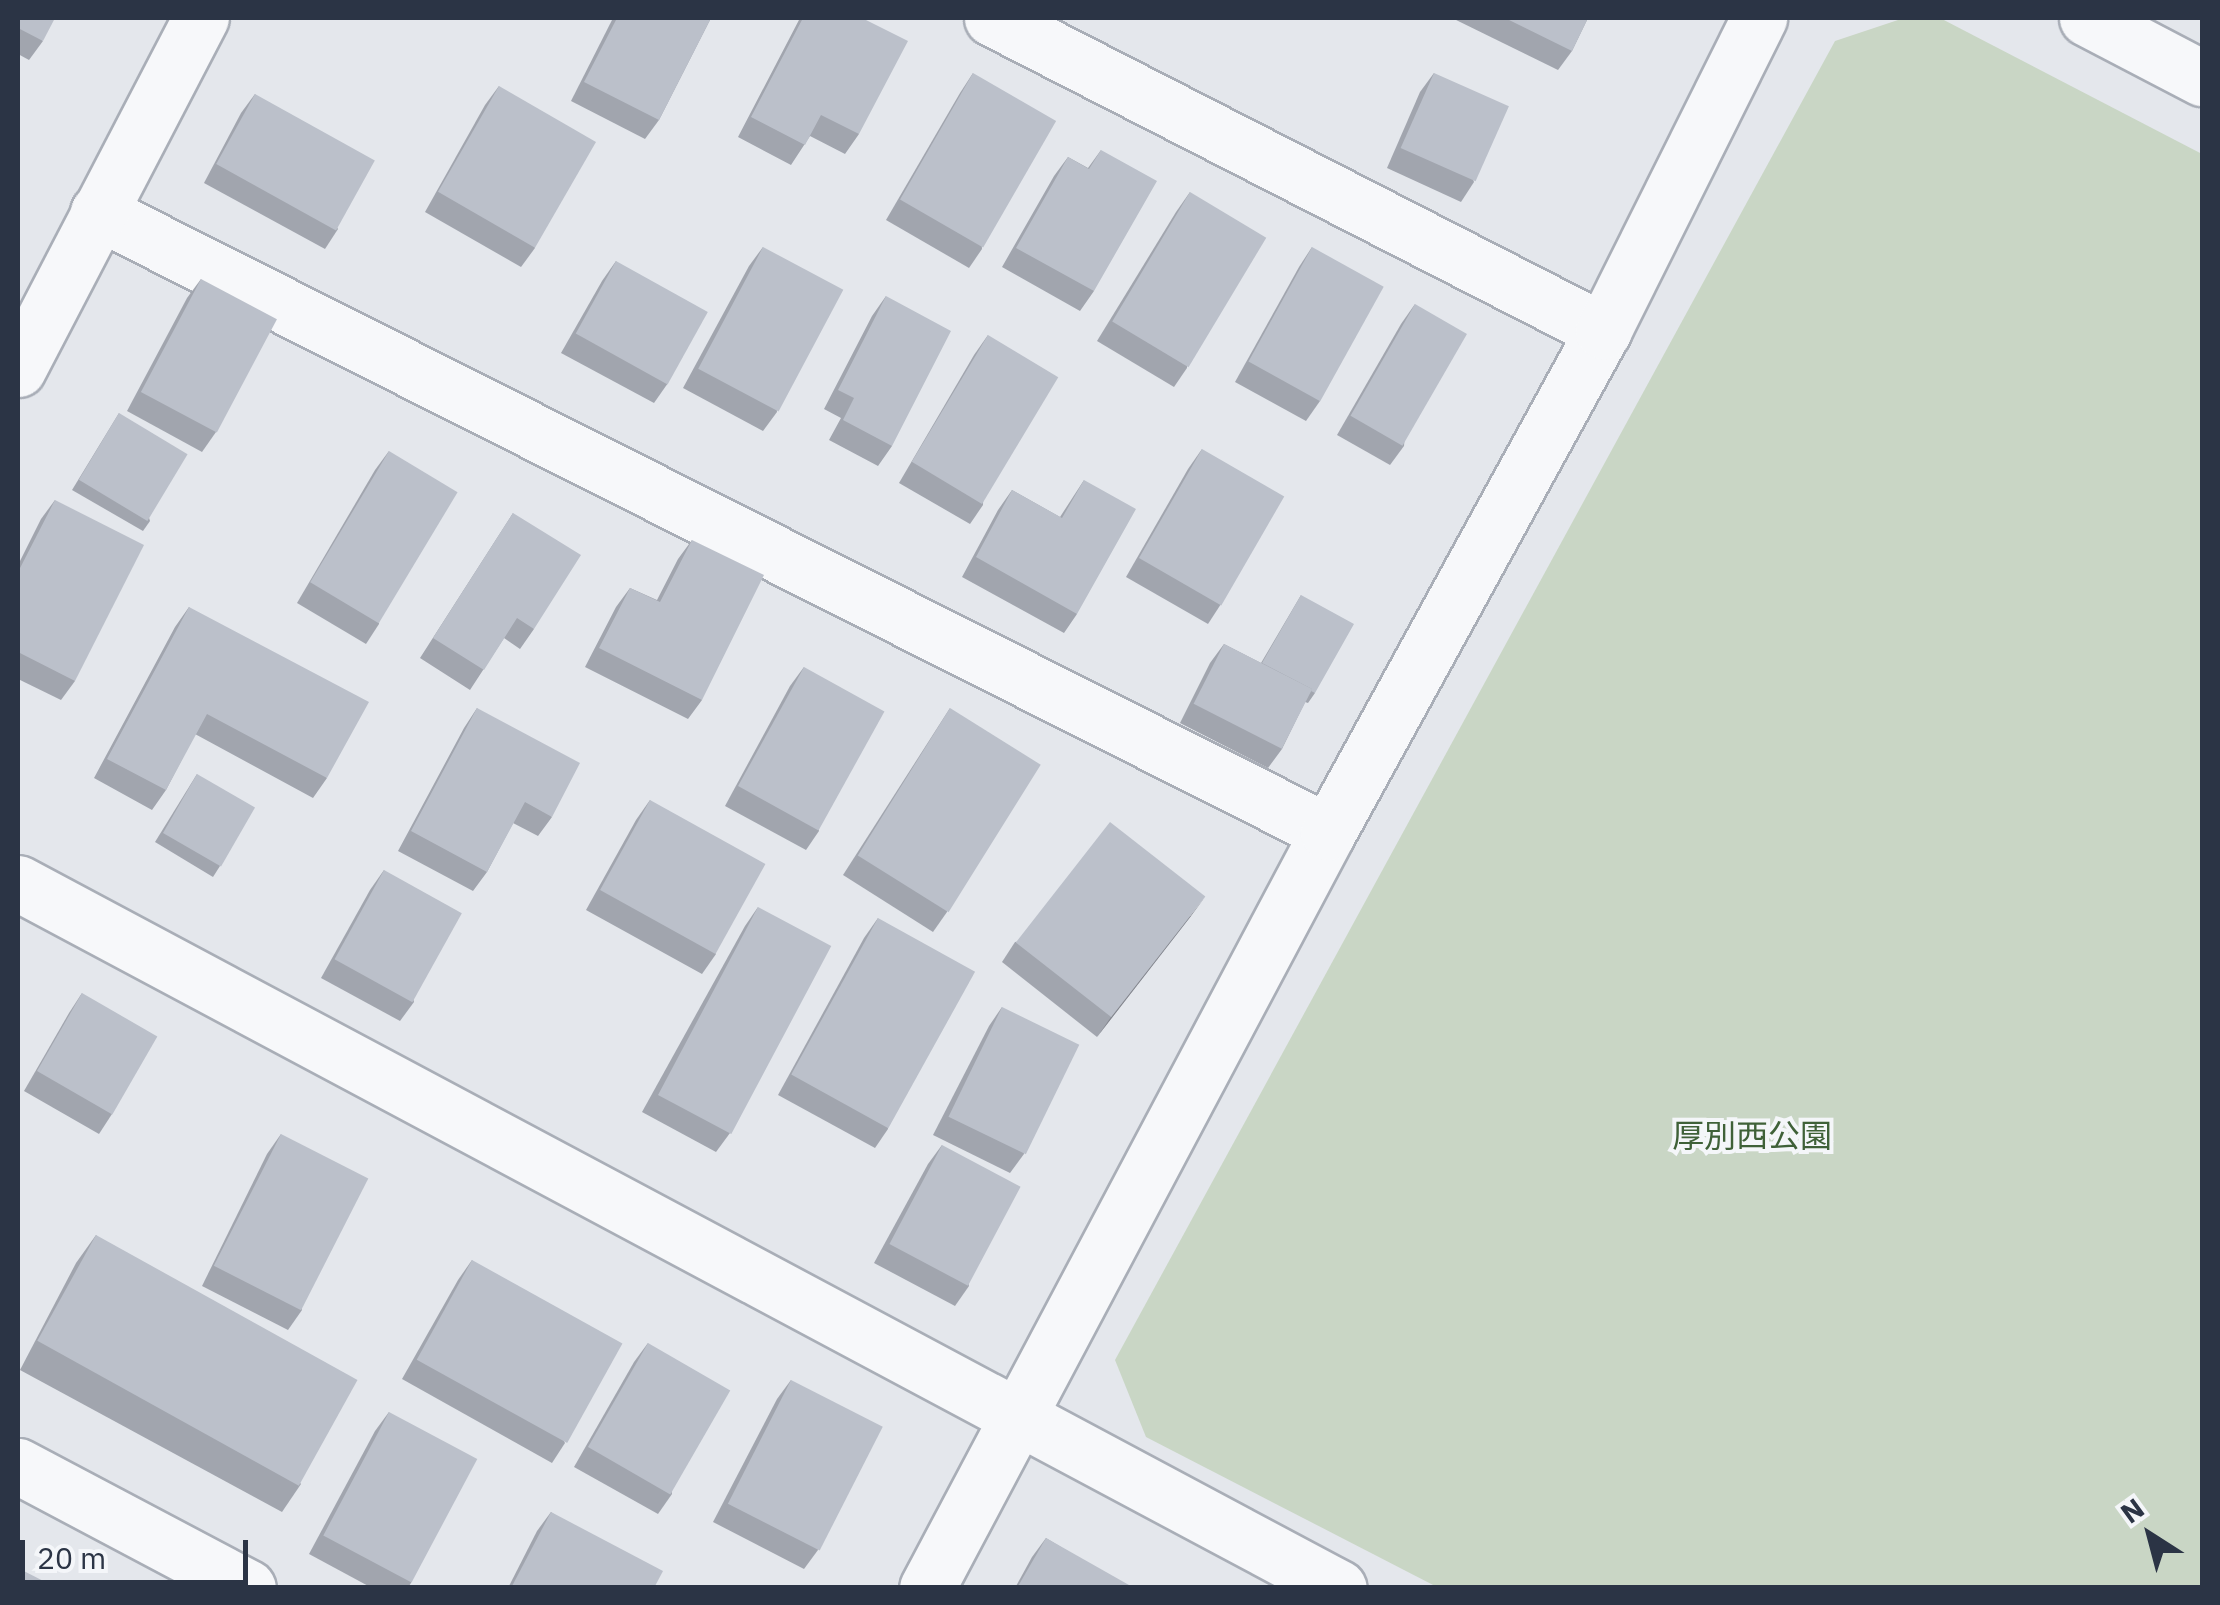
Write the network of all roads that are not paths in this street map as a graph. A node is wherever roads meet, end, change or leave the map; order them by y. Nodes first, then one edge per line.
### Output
1 (202, 18) edge
2 (992, 18) edge
3 (1760, 18) edge
4 (2087, 18) edge
5 (2202, 78) edge
6 (98, 212) junction
7 (1603, 331) junction
8 (18, 369) edge
9 (1328, 832) junction
10 (18, 883) edge
11 (1020, 1414) junction
12 (18, 1466) edge
13 (248, 1588) edge
14 (928, 1588) edge
15 (1340, 1588) edge

1 - 6 street
2 - 7 street
3 - 7 street
4 - 5 street
6 - 8 street
6 - 9 street
7 - 9 street
9 - 11 street
10 - 11 street
11 - 14 street
11 - 15 street
12 - 13 street

